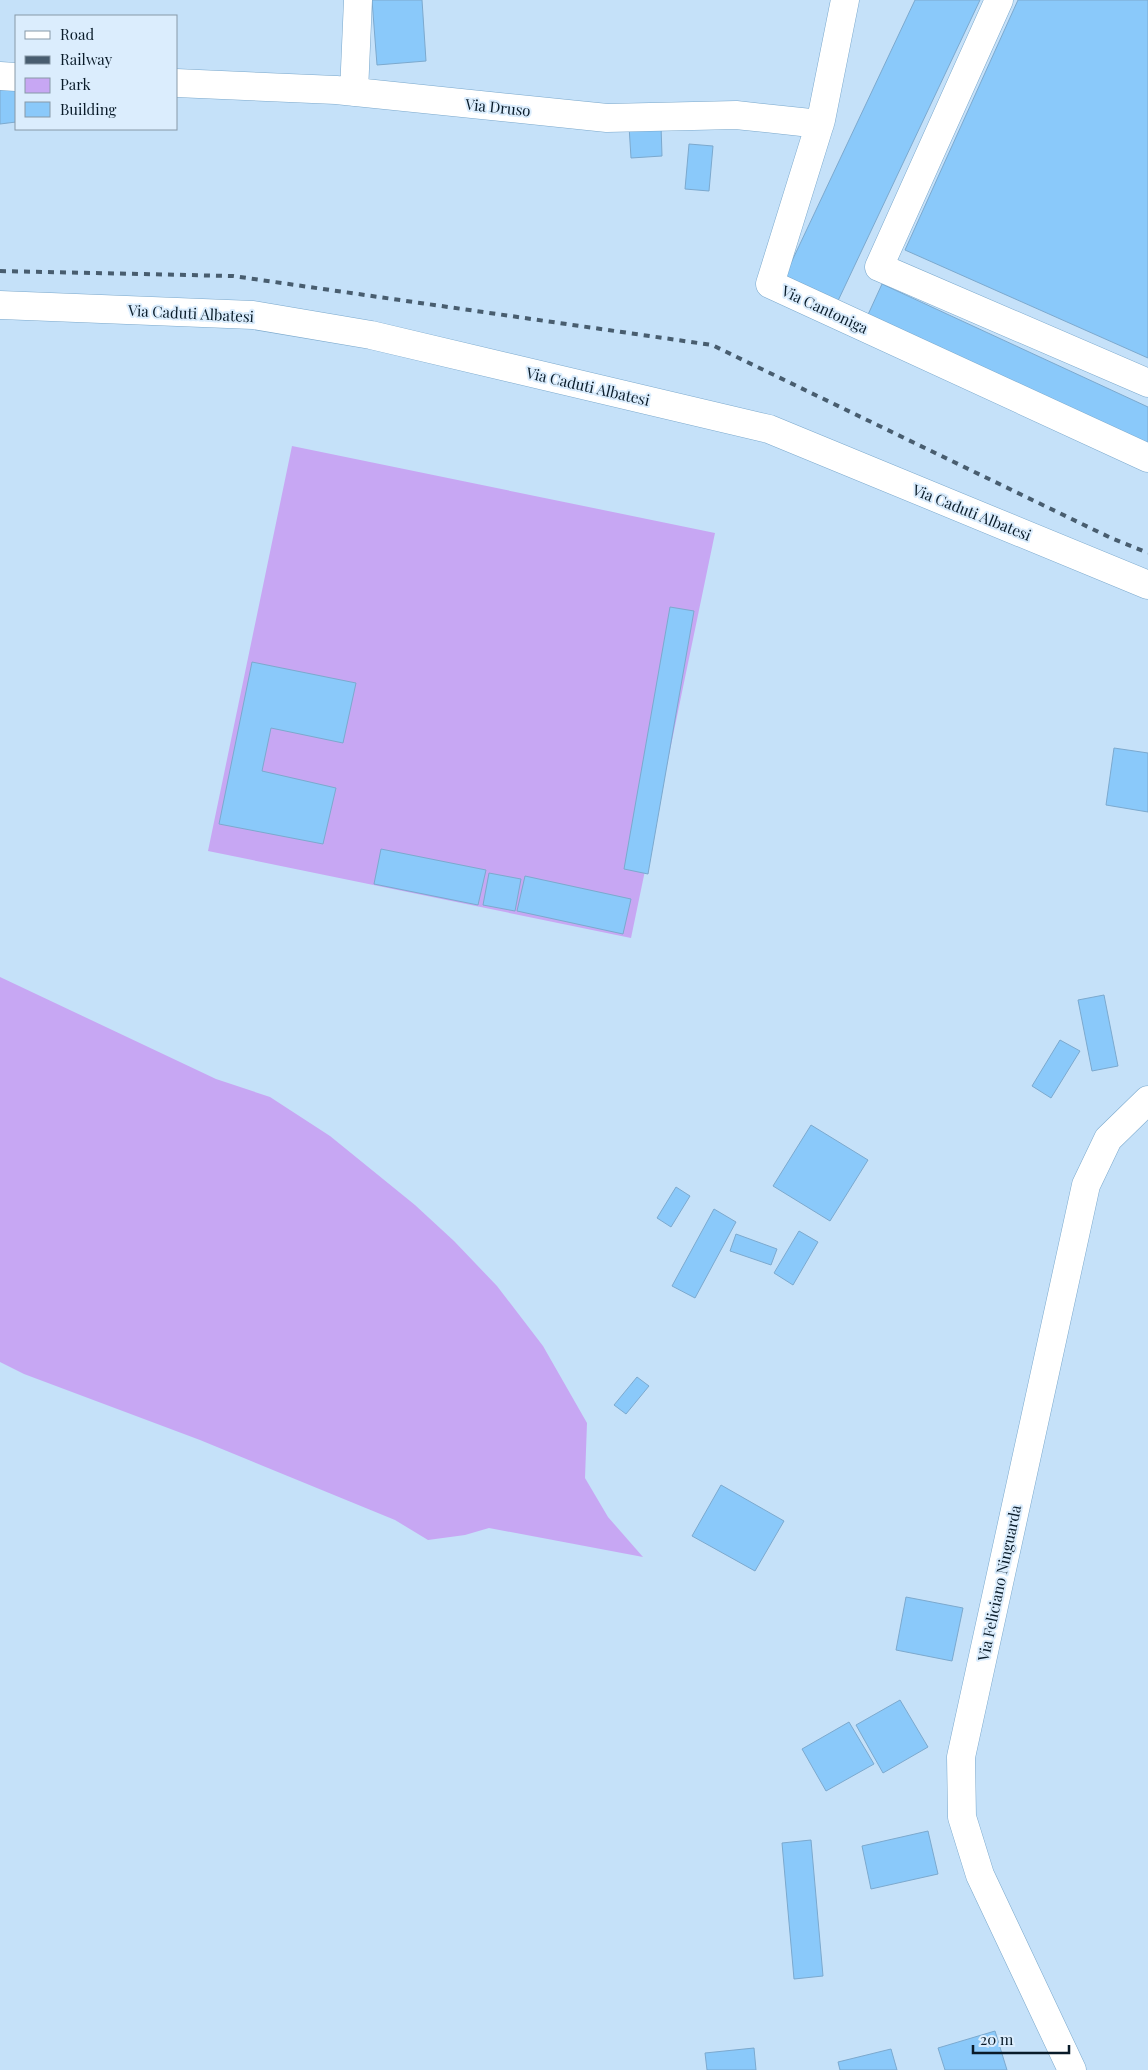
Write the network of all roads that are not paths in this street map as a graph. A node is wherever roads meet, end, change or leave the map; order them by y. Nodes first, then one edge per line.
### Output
1 (358, 0) edge
2 (845, 0) edge
3 (999, 0) edge
4 (0, 76) edge
5 (15, 77) edge
6 (178, 83) edge
7 (354, 92) junction
8 (820, 124) junction
9 (0, 305) edge
10 (1148, 383) edge
11 (1148, 458) edge
12 (1148, 585) edge
13 (1148, 1100) edge
14 (1072, 2070) edge

1 - 7 street
2 - 8 street, Via Cantoniga
3 - 10 street
4 - 5 street
6 - 7 street, Via Druso
7 - 8 street, Via Druso
8 - 11 street, Via Cantoniga
9 - 12 street, Via Caduti Albatesi
13 - 14 street, Via Feliciano Ninguarda

